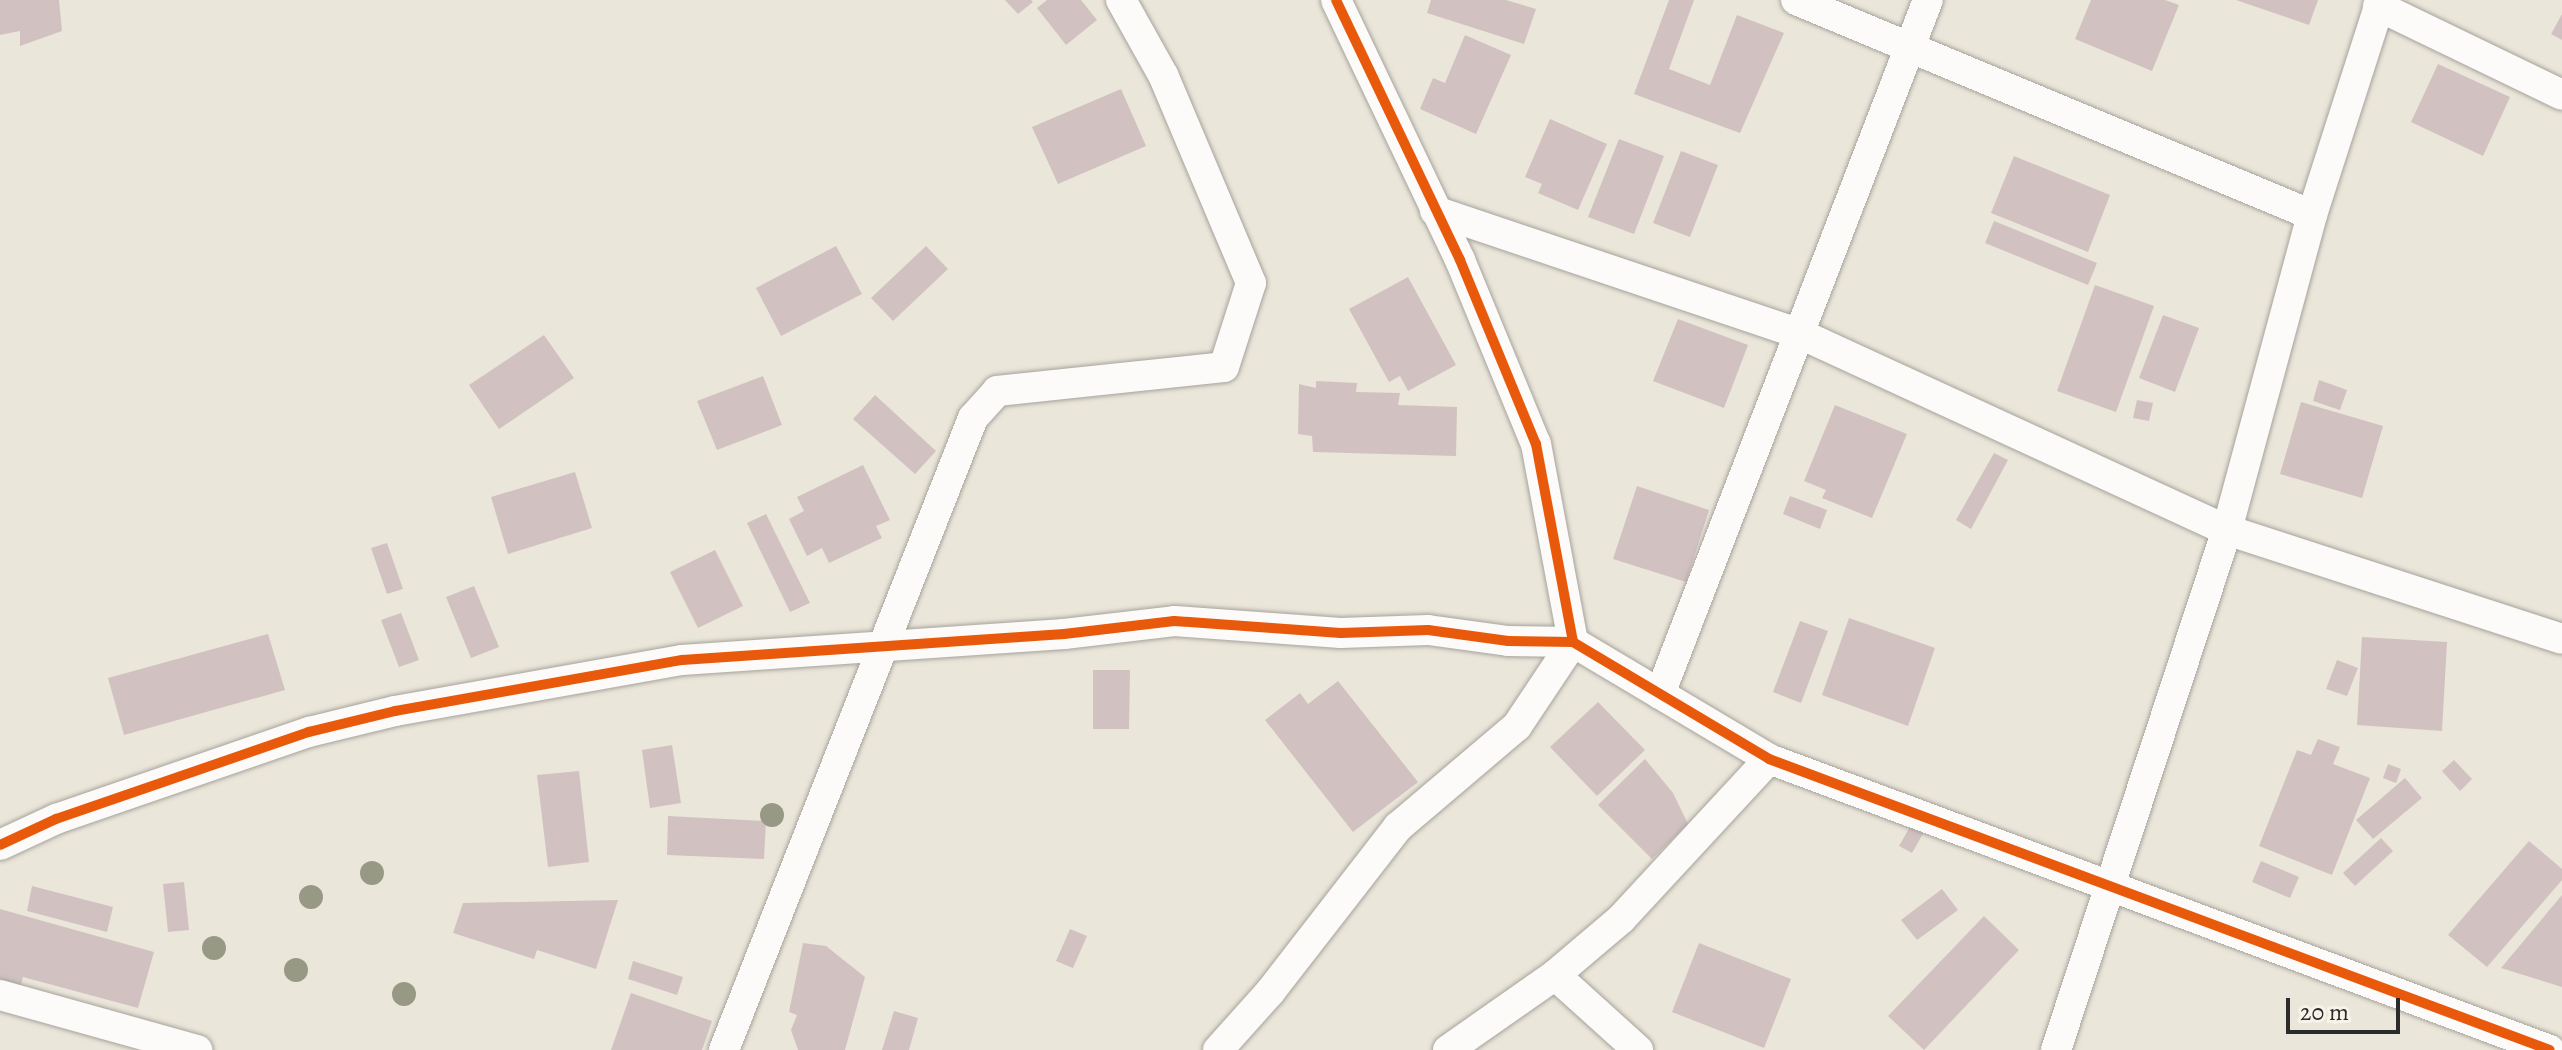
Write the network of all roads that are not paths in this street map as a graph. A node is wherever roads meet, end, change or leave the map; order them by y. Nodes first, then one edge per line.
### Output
1 (1121, 0) edge
2 (1336, 0) edge
3 (1796, 0) edge
4 (1928, 0) edge
5 (2380, 3) edge
6 (1907, 49) junction
7 (2562, 95) edge
8 (1435, 211) junction
9 (2312, 215) junction
10 (1798, 333) junction
11 (2227, 530) junction
12 (2562, 639) edge
13 (1573, 642) junction
14 (884, 643) junction
15 (1660, 694) junction
16 (1769, 759) junction
17 (0, 845) edge
18 (2113, 885) junction
19 (1555, 975) junction
20 (0, 995) edge
21 (197, 1050) edge
22 (724, 1050) edge
23 (1218, 1050) edge
24 (1448, 1050) edge
25 (1638, 1050) edge
26 (2056, 1050) edge
27 (2550, 1050) edge

1 - 14 street
2 - 8 street
3 - 6 street
4 - 6 street
5 - 7 street
5 - 9 street
6 - 9 street
6 - 10 street
8 - 10 street
8 - 13 street
9 - 11 street
10 - 11 street
10 - 15 street
11 - 12 street
11 - 18 street
13 - 14 street
13 - 15 street
13 - 23 street
14 - 17 street
14 - 22 street
15 - 16 street
16 - 18 street
16 - 19 street
18 - 26 street
18 - 27 street
19 - 24 street
19 - 25 street
20 - 21 street

